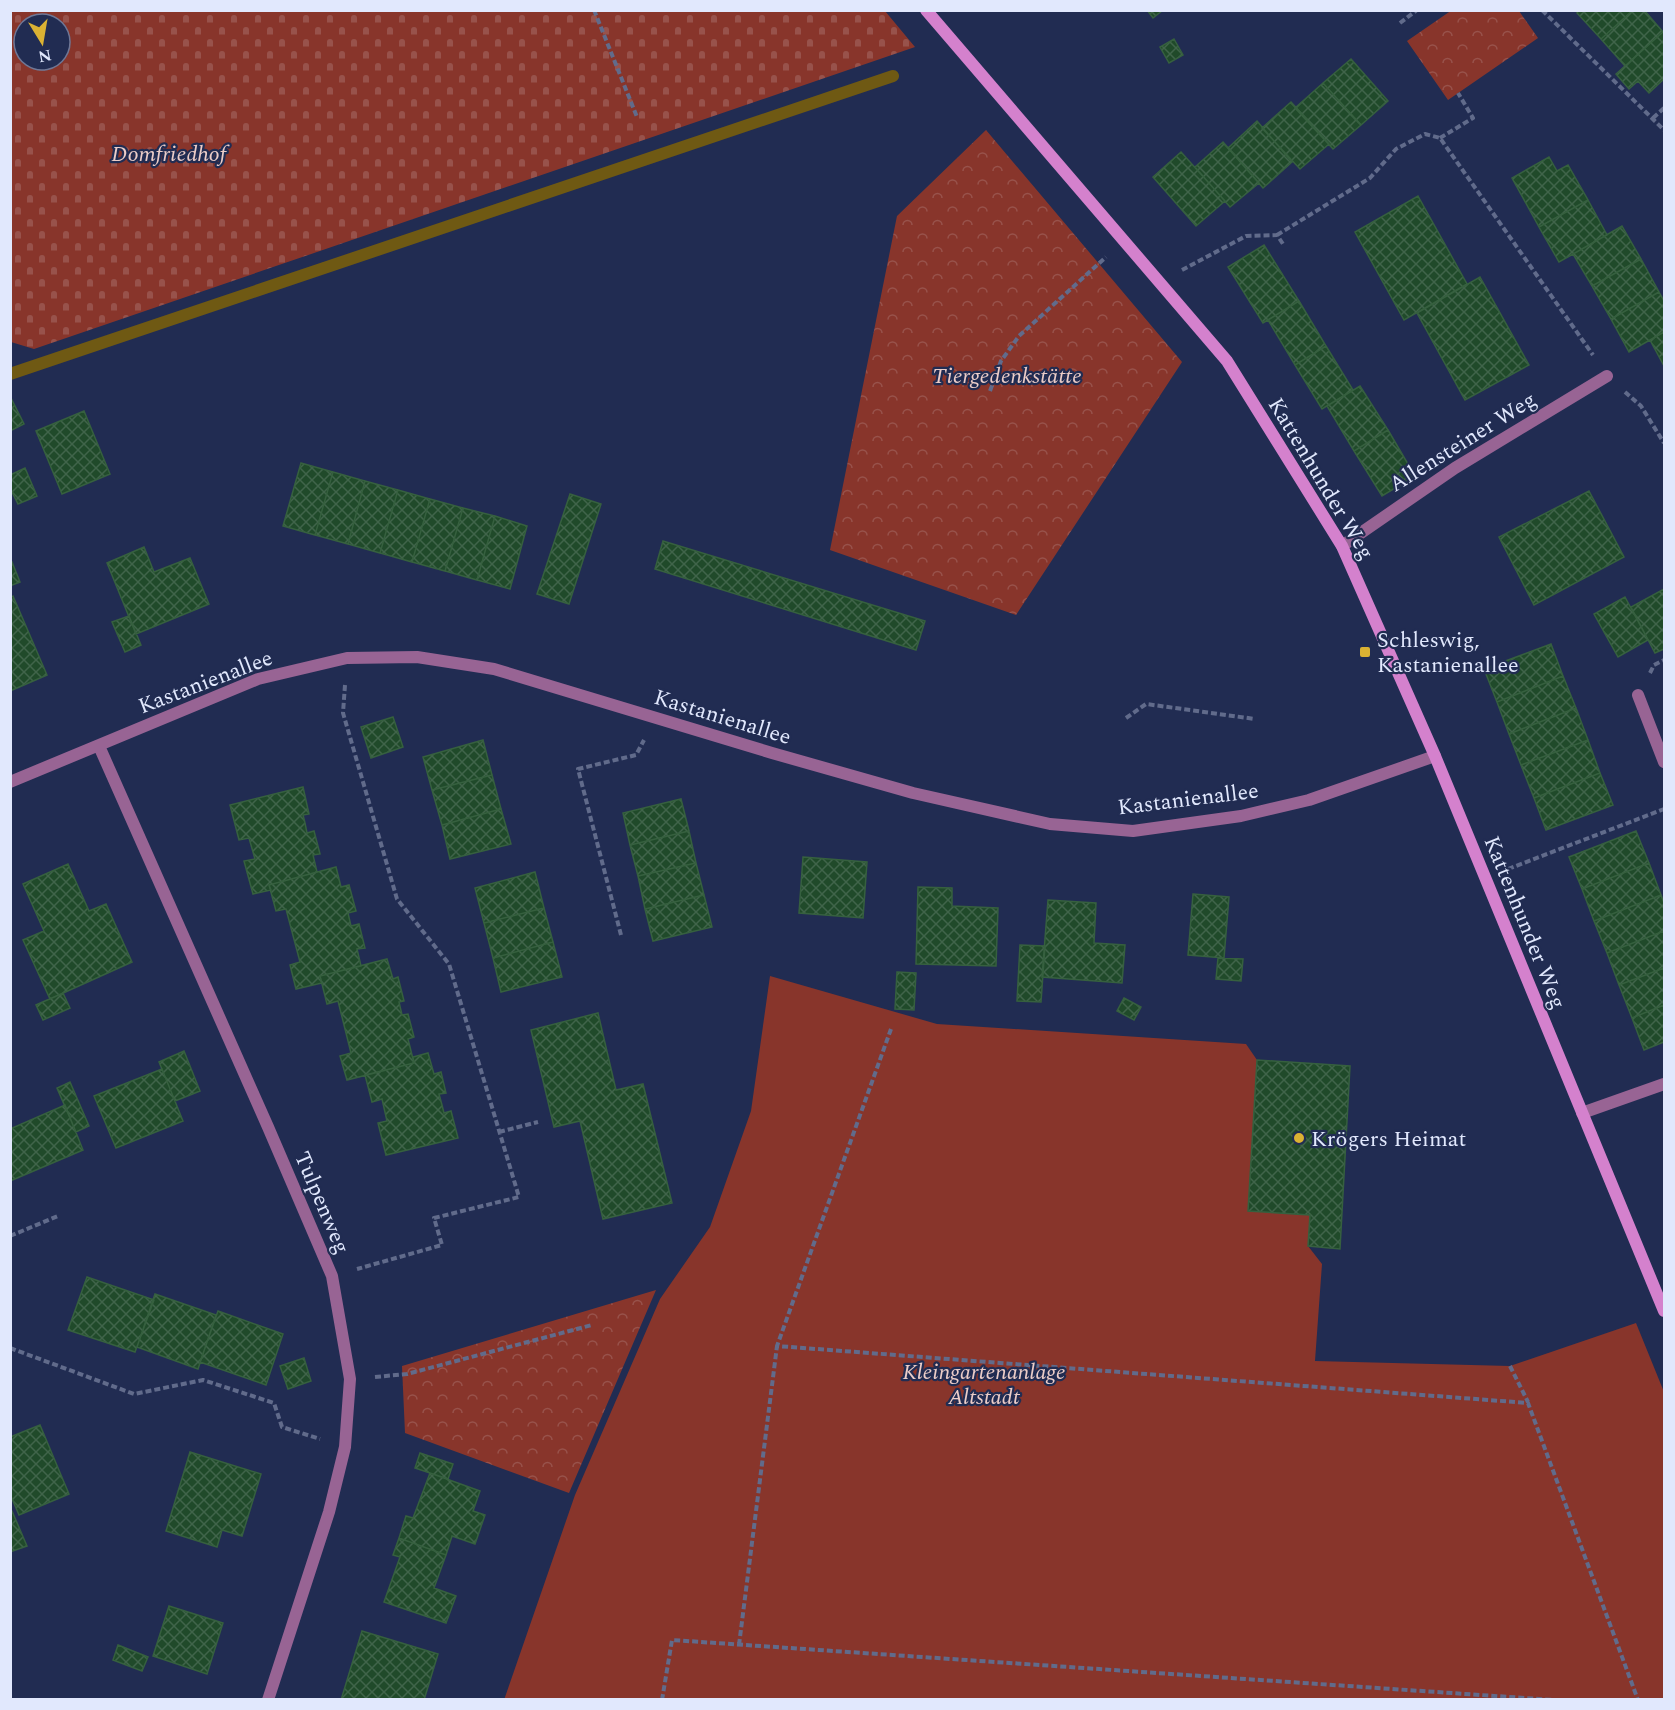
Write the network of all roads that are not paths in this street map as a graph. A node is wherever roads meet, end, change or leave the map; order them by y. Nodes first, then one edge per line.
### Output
1 (926, 10) edge
2 (1607, 376) road end
3 (1342, 546) junction
4 (1638, 695) dead end
5 (99, 746) junction
6 (1435, 756) junction
7 (1665, 762) edge
8 (10, 782) edge
9 (1665, 1084) edge
10 (1582, 1113) junction
11 (1665, 1311) edge
12 (268, 1700) edge

1 - 3 street, Kattenhunder Weg
2 - 3 street, Allensteiner Weg
3 - 6 street, Kattenhunder Weg
4 - 7 street
5 - 6 street, Kastanienallee
5 - 8 street, Kastanienallee
5 - 12 street, Tulpenweg
6 - 10 street, Kattenhunder Weg
9 - 10 street
10 - 11 street, Kattenhunder Weg

